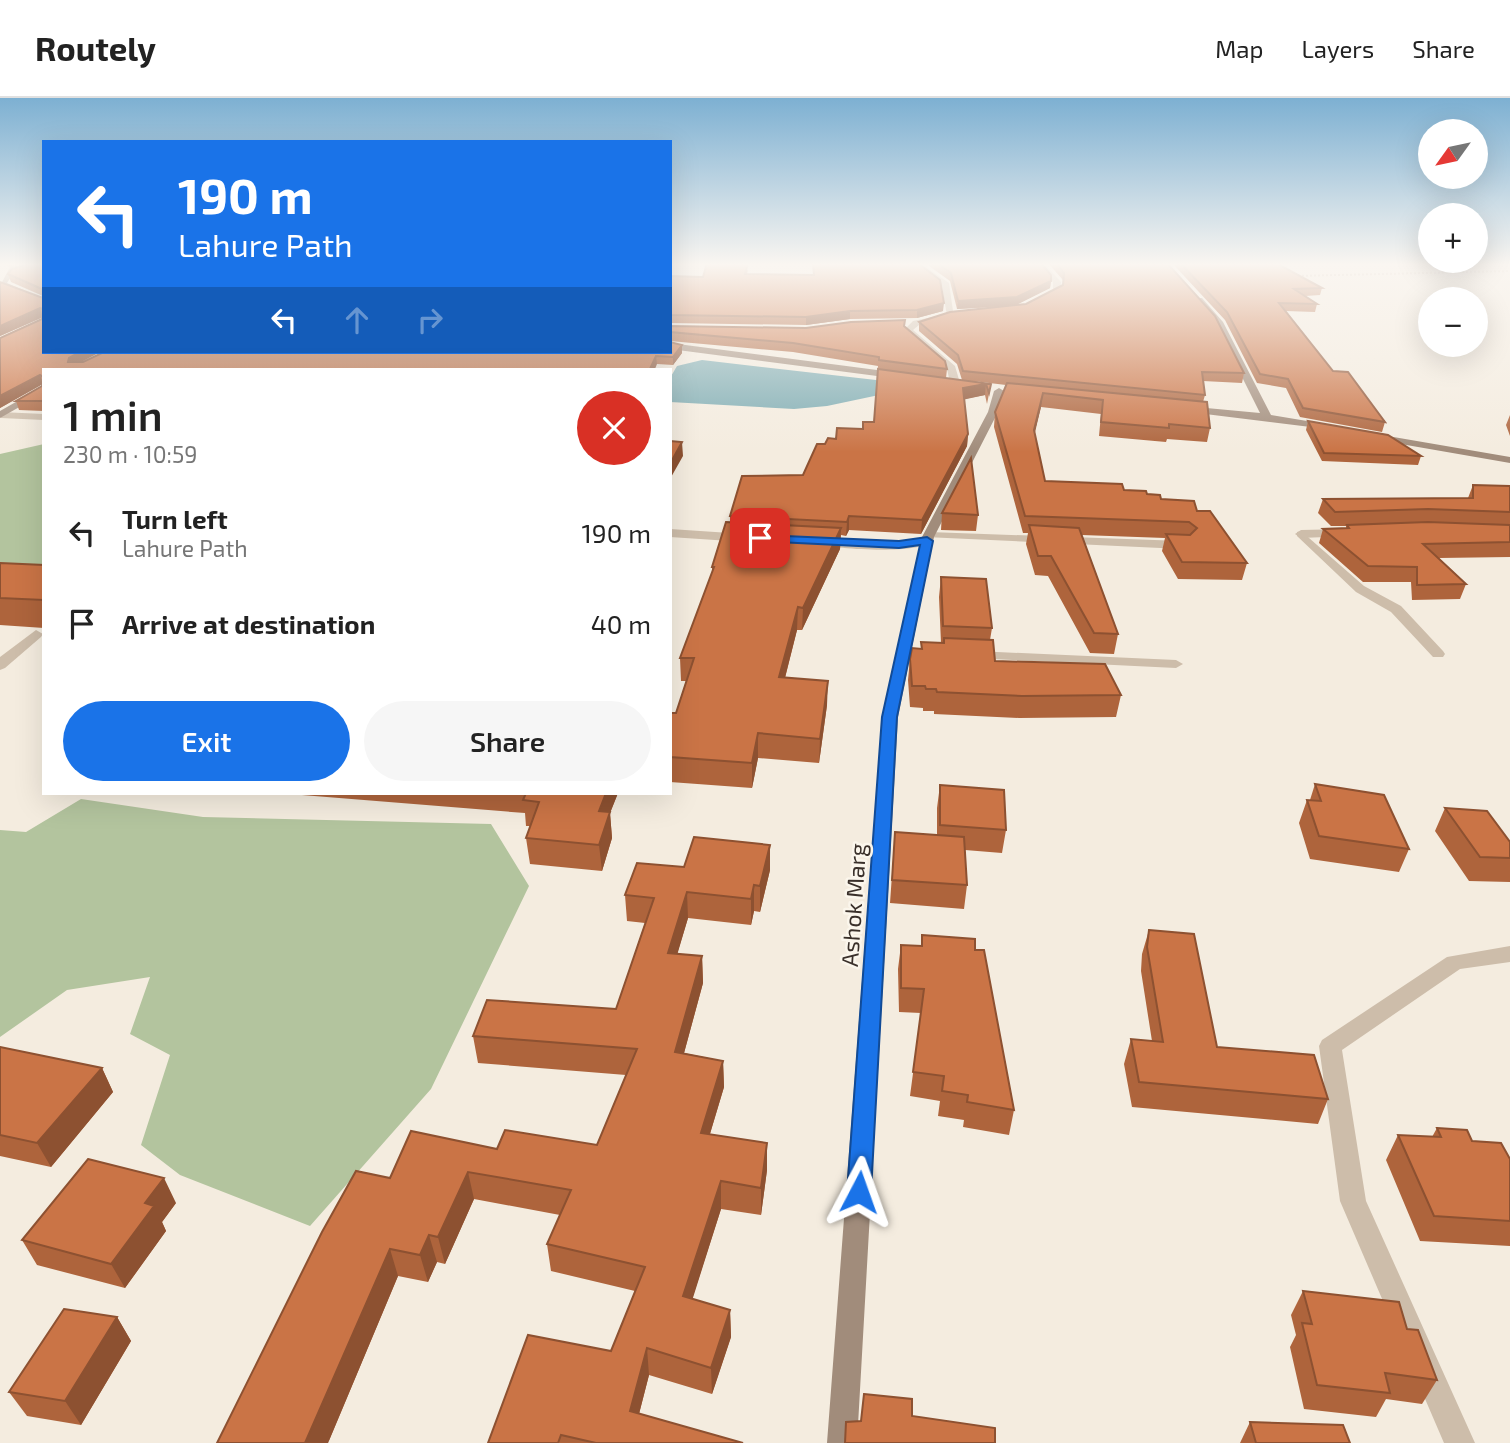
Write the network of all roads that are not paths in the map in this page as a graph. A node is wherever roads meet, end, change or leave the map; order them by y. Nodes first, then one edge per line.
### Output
1 (913, 326) edge
2 (1221, 326) edge
3 (672, 346) edge
4 (914, 378) edge
5 (941, 382) edge
6 (42, 390) edge
7 (1000, 391) edge
8 (1173, 408) edge
9 (0, 415) edge
10 (42, 417) edge
11 (1267, 417) junction
12 (1346, 431) edge
13 (1359, 434) edge
14 (1510, 460) edge
15 (1355, 532) edge
16 (672, 533) edge
17 (1301, 534) joint
18 (757, 538) edge
19 (928, 538) junction
20 (808, 541) edge
21 (1185, 545) edge
22 (36, 634) dead end
23 (958, 654) edge
24 (1438, 654) dead end
25 (0, 664) edge
26 (1176, 664) dead end
27 (1510, 954) edge
28 (842, 1443) edge
29 (1460, 1443) edge

1 - 5 street
2 - 11 street
3 - 4 street
6 - 9 street
7 - 19 street, Ashok Marg
8 - 11 street
9 - 10 street
11 - 12 street
13 - 14 street
15 - 17 street
16 - 18 street
17 - 24 lane
19 - 20 street
19 - 21 lane
19 - 28 street, Ashok Marg
22 - 25 street
23 - 26 lane
27 - 29 street

